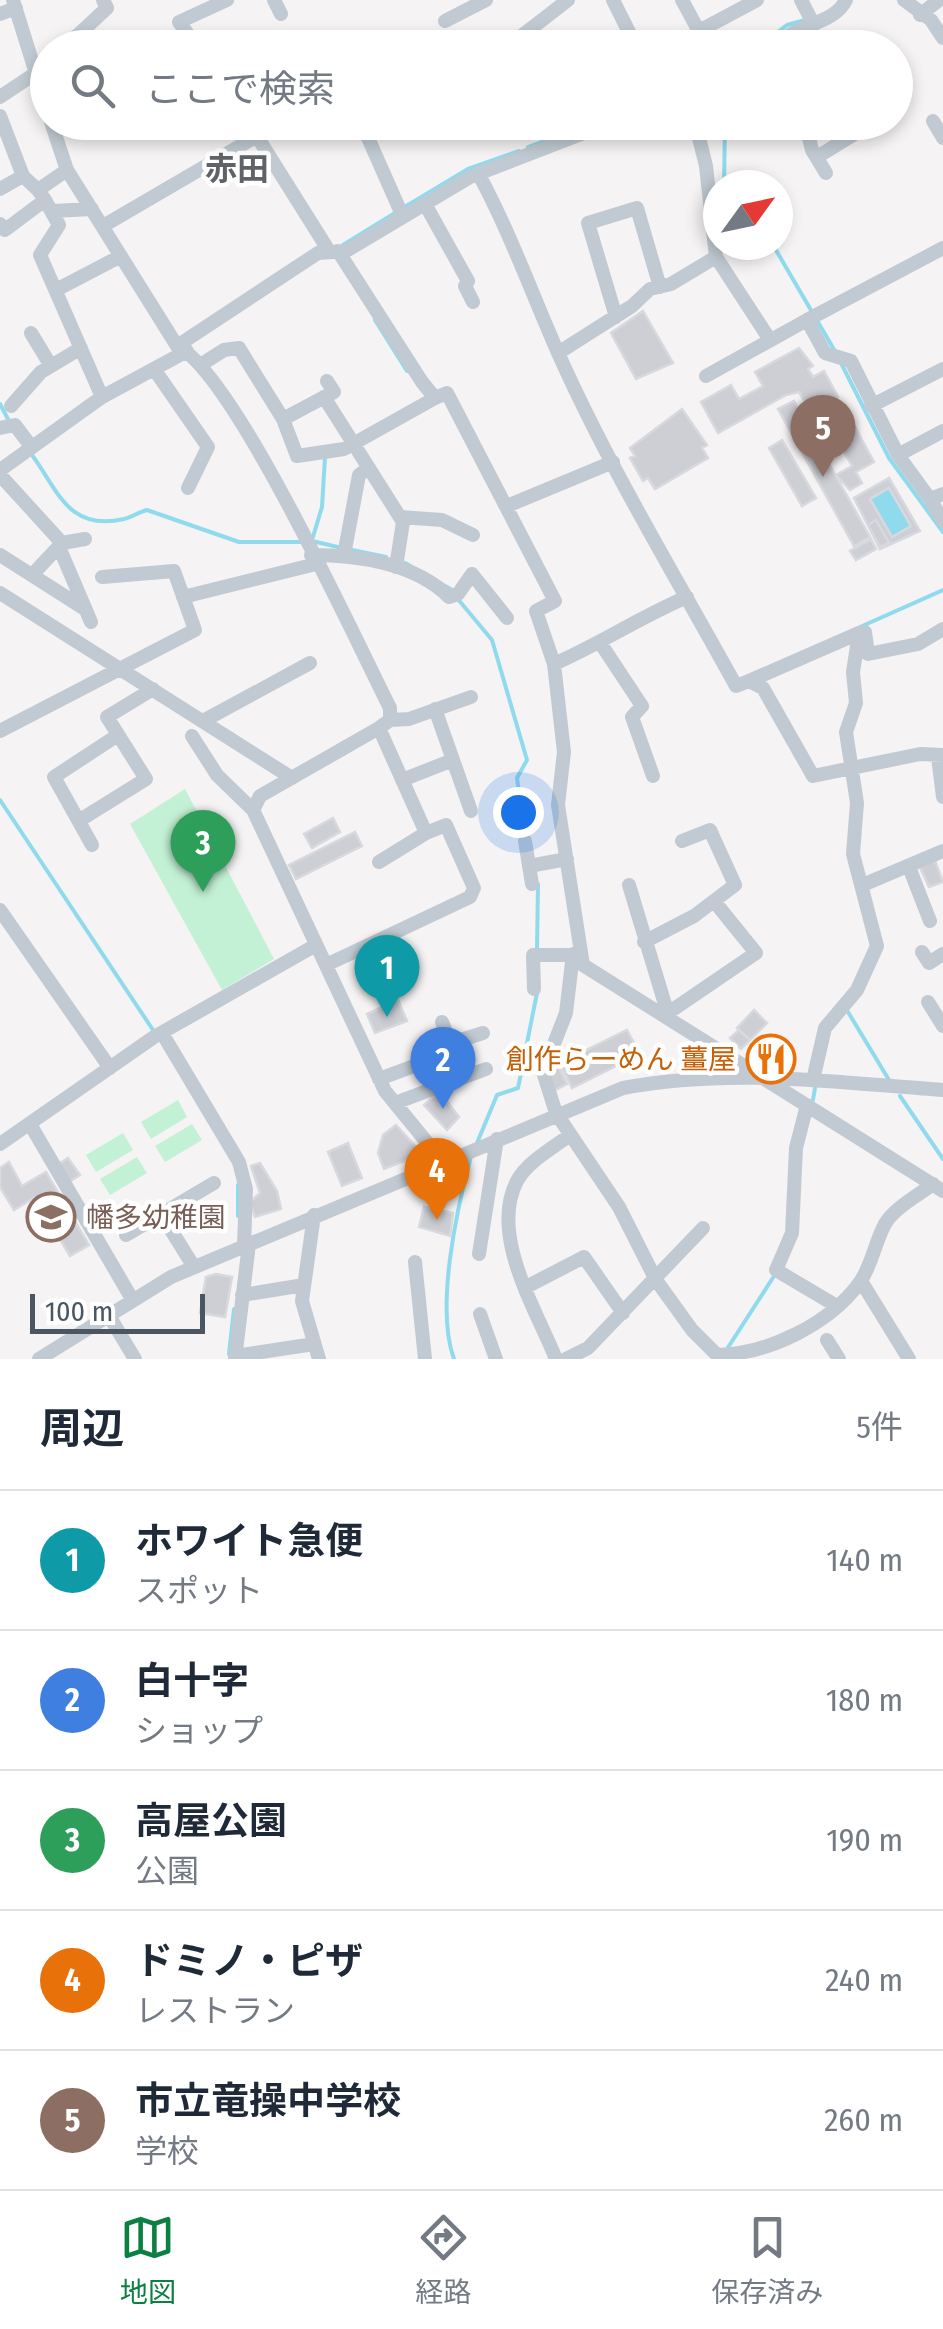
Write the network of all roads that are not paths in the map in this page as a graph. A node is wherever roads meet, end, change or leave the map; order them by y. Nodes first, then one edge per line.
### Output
1 (103, 0) edge
2 (228, 0) edge
3 (486, 0) edge
4 (568, 0) edge
5 (613, 0) edge
6 (682, 0) edge
7 (801, 0) edge
8 (846, 0) edge
9 (904, 0) edge
10 (938, 0) edge
11 (747, 2) edge
12 (15, 4) edge
13 (456, 7) edge
14 (0, 14) edge
15 (920, 15) junction
16 (445, 20) dead end
17 (812, 20) junction
18 (84, 30) edge
19 (185, 30) edge
20 (532, 30) edge
21 (628, 30) edge
22 (698, 30) edge
23 (701, 30) edge
24 (797, 30) edge
25 (943, 38) edge
26 (30, 54) edge
27 (30, 78) edge
28 (0, 97) edge
29 (0, 116) edge
30 (933, 122) dead end
31 (943, 138) edge
32 (59, 140) edge
33 (235, 140) edge
34 (259, 140) edge
35 (369, 140) edge
36 (544, 140) edge
37 (700, 140) edge
38 (811, 140) edge
39 (844, 140) edge
40 (816, 157) junction
41 (68, 170) junction
42 (706, 170) edge
43 (826, 172) dead end
44 (478, 174) junction
45 (22, 176) junction
46 (0, 189) edge
47 (46, 201) junction
48 (425, 204) junction
49 (92, 209) junction
50 (401, 213) junction
51 (0, 224) edge
52 (103, 226) junction
53 (943, 248) edge
54 (334, 251) junction
55 (121, 256) junction
56 (710, 260) edge
57 (718, 260) edge
58 (660, 286) junction
59 (56, 290) junction
60 (474, 302) dead end
61 (616, 316) junction
62 (813, 316) junction
63 (31, 332) dead end
64 (770, 340) junction
65 (82, 348) junction
66 (182, 348) junction
67 (558, 353) junction
68 (202, 364) junction
69 (51, 366) junction
70 (154, 369) junction
71 (943, 369) edge
72 (706, 376) dead end
73 (328, 381) dead end
74 (102, 397) junction
75 (324, 397) junction
76 (431, 400) junction
77 (5, 402) edge
78 (871, 406) junction
79 (283, 419) junction
80 (9, 426) edge
81 (943, 431) edge
82 (27, 447) junction
83 (353, 447) junction
84 (898, 455) junction
85 (614, 462) junction
86 (367, 469) junction
87 (0, 473) edge
88 (188, 488) dead end
89 (937, 496) edge
90 (508, 506) junction
91 (400, 517) junction
92 (943, 521) edge
93 (472, 535) dead end
94 (85, 539) dead end
95 (60, 545) junction
96 (309, 550) junction
97 (345, 551) junction
98 (0, 555) edge
99 (397, 563) junction
100 (32, 575) junction
101 (102, 577) dead end
102 (0, 593) edge
103 (183, 597) junction
104 (687, 597) junction
105 (507, 618) dead end
106 (943, 629) edge
107 (859, 633) junction
108 (601, 644) junction
109 (310, 663) dead end
110 (554, 664) junction
111 (122, 670) junction
112 (749, 681) junction
113 (153, 690) junction
114 (471, 697) dead end
115 (435, 709) junction
116 (203, 722) junction
117 (384, 724) junction
118 (0, 732) edge
119 (118, 735) junction
120 (192, 736) dead end
121 (941, 756) edge
122 (453, 760) junction
123 (853, 768) junction
124 (653, 776) dead end
125 (292, 778) junction
126 (402, 780) junction
127 (943, 797) edge
128 (253, 810) junction
129 (471, 811) dead end
130 (80, 820) junction
131 (426, 834) junction
132 (525, 841) dead end
133 (682, 841) dead end
134 (92, 844) dead end
135 (943, 852) edge
136 (567, 859) junction
137 (379, 862) dead end
138 (533, 866) junction
139 (909, 867) junction
140 (532, 884) dead end
141 (864, 884) junction
142 (629, 885) dead end
143 (714, 900) junction
144 (0, 910) edge
145 (930, 921) dead end
146 (644, 942) junction
147 (316, 945) junction
148 (922, 952) dead end
149 (576, 954) junction
150 (943, 954) edge
151 (326, 965) junction
152 (534, 989) dead end
153 (928, 1002) dead end
154 (666, 1013) junction
155 (442, 1022) dead end
156 (943, 1026) edge
157 (483, 1032) dead end
158 (158, 1035) junction
159 (450, 1042) junction
160 (110, 1068) junction
161 (486, 1069) dead end
162 (762, 1076) junction
163 (379, 1079) junction
164 (813, 1080) junction
165 (943, 1090) edge
166 (395, 1104) junction
167 (807, 1105) junction
168 (556, 1114) junction
169 (30, 1124) junction
170 (570, 1136) junction
171 (497, 1138) junction
172 (0, 1144) edge
173 (444, 1162) junction
174 (214, 1182) dead end
175 (939, 1185) edge
176 (161, 1214) junction
177 (314, 1214) junction
178 (703, 1228) dead end
179 (126, 1235) dead end
180 (243, 1246) junction
181 (479, 1254) dead end
182 (415, 1262) dead end
183 (194, 1267) junction
184 (656, 1280) junction
185 (862, 1281) junction
186 (304, 1285) junction
187 (526, 1286) junction
188 (242, 1295) junction
189 (132, 1300) junction
190 (836, 1305) junction
191 (623, 1313) junction
192 (108, 1314) junction
193 (480, 1314) dead end
194 (827, 1340) dead end
195 (314, 1344) junction
196 (592, 1354) edge
197 (46, 1357) edge
198 (715, 1357) edge
199 (235, 1358) edge
200 (135, 1359) edge
201 (319, 1359) edge
202 (425, 1359) edge
203 (496, 1359) edge
204 (556, 1359) edge
205 (566, 1359) edge
206 (839, 1359) edge
207 (909, 1359) edge

1 - 18 street
2 - 19 street
3 - 13 street
4 - 20 street
5 - 21 street
6 - 22 street
7 - 17 street
8 - 17 street
9 - 15 street
10 - 15 street
11 - 23 street
12 - 14 street
12 - 26 street
13 - 16 street
15 - 25 street
17 - 24 street
27 - 28 street
29 - 45 street
30 - 31 street
32 - 41 street
33 - 52 street
34 - 54 street
35 - 50 street
36 - 44 street
37 - 42 street
38 - 40 street
39 - 40 street
40 - 43 street
41 - 47 street
41 - 49 street
44 - 48 street
44 - 67 street
45 - 46 street
45 - 47 street
47 - 49 street
47 - 51 street
47 - 59 street
48 - 50 street
48 - 60 street
49 - 52 street
50 - 54 street
52 - 55 street
53 - 62 street
54 - 66 street
54 - 76 street
55 - 59 street
55 - 66 street
56 - 58 street
57 - 64 street
58 - 61 street
58 - 61 street
59 - 65 street
61 - 67 street
62 - 64 street
62 - 78 street
63 - 69 street
64 - 72 street
65 - 69 street
65 - 74 street
66 - 68 street
66 - 70 street
67 - 85 street
68 - 79 street
68 - 96 street
69 - 77 street
70 - 74 street
70 - 88 street
71 - 78 street
73 - 75 street
74 - 82 street
75 - 79 street
75 - 83 street
76 - 83 street
76 - 90 street
77 - 80 street
78 - 84 street
79 - 83 street
80 - 82 street
81 - 84 street
82 - 87 street
83 - 86 street
84 - 89 street
85 - 90 street
85 - 104 street
86 - 91 street
86 - 97 street
87 - 95 street
89 - 92 street
90 - 110 street
91 - 93 street
91 - 99 street
94 - 95 street
95 - 100 street
95 - 100 street
96 - 97 street
96 - 103 street
96 - 117 street
97 - 99 street
98 - 100 street
99 - 105 street
101 - 103 street
102 - 111 street
103 - 111 street
104 - 108 street
104 - 112 street
106 - 107 street
107 - 112 street
107 - 123 street
108 - 110 street
108 - 124 street
109 - 116 street
110 - 136 street
111 - 113 street
111 - 118 street
112 - 123 street
113 - 116 street
113 - 119 street
114 - 115 street
115 - 117 street
115 - 122 street
116 - 125 street
117 - 125 street
117 - 126 street
119 - 130 street
119 - 130 street
120 - 128 street
121 - 123 street
121 - 127 street
122 - 126 street
122 - 129 street
123 - 141 street
125 - 128 street
126 - 131 street
128 - 147 street
130 - 134 street
131 - 137 street
131 - 151 street
132 - 138 street
133 - 143 street
135 - 139 street
136 - 138 street
136 - 149 street
138 - 140 street
139 - 141 street
139 - 145 street
141 - 164 street
142 - 146 street
143 - 146 street
143 - 154 street
144 - 160 street
146 - 154 street
147 - 151 street
147 - 158 street
148 - 150 street
149 - 152 street
149 - 154 street
149 - 168 street
151 - 163 street
153 - 156 street
154 - 162 street
155 - 159 street
157 - 159 street
158 - 160 street
158 - 180 street
159 - 163 street
160 - 169 street
161 - 166 street
162 - 164 street
162 - 167 street
162 - 168 street
163 - 166 street
164 - 165 street
166 - 173 street
167 - 175 street
167 - 190 street
168 - 170 street
168 - 171 street
169 - 172 street
169 - 189 street
170 - 184 street
170 - 187 street
171 - 173 street
171 - 181 street
173 - 177 street
174 - 176 street
175 - 185 street
176 - 179 street
176 - 183 street
177 - 180 street
177 - 186 street
178 - 184 street
180 - 183 street
180 - 188 street
182 - 202 street
183 - 189 street
184 - 191 street
184 - 198 street
185 - 190 street
185 - 207 street
186 - 188 street
186 - 195 street
187 - 191 street
187 - 204 street
188 - 199 street
189 - 192 street
190 - 198 street
191 - 196 street
192 - 197 street
192 - 200 street
193 - 203 street
194 - 206 street
195 - 199 street
195 - 201 street
196 - 205 street

